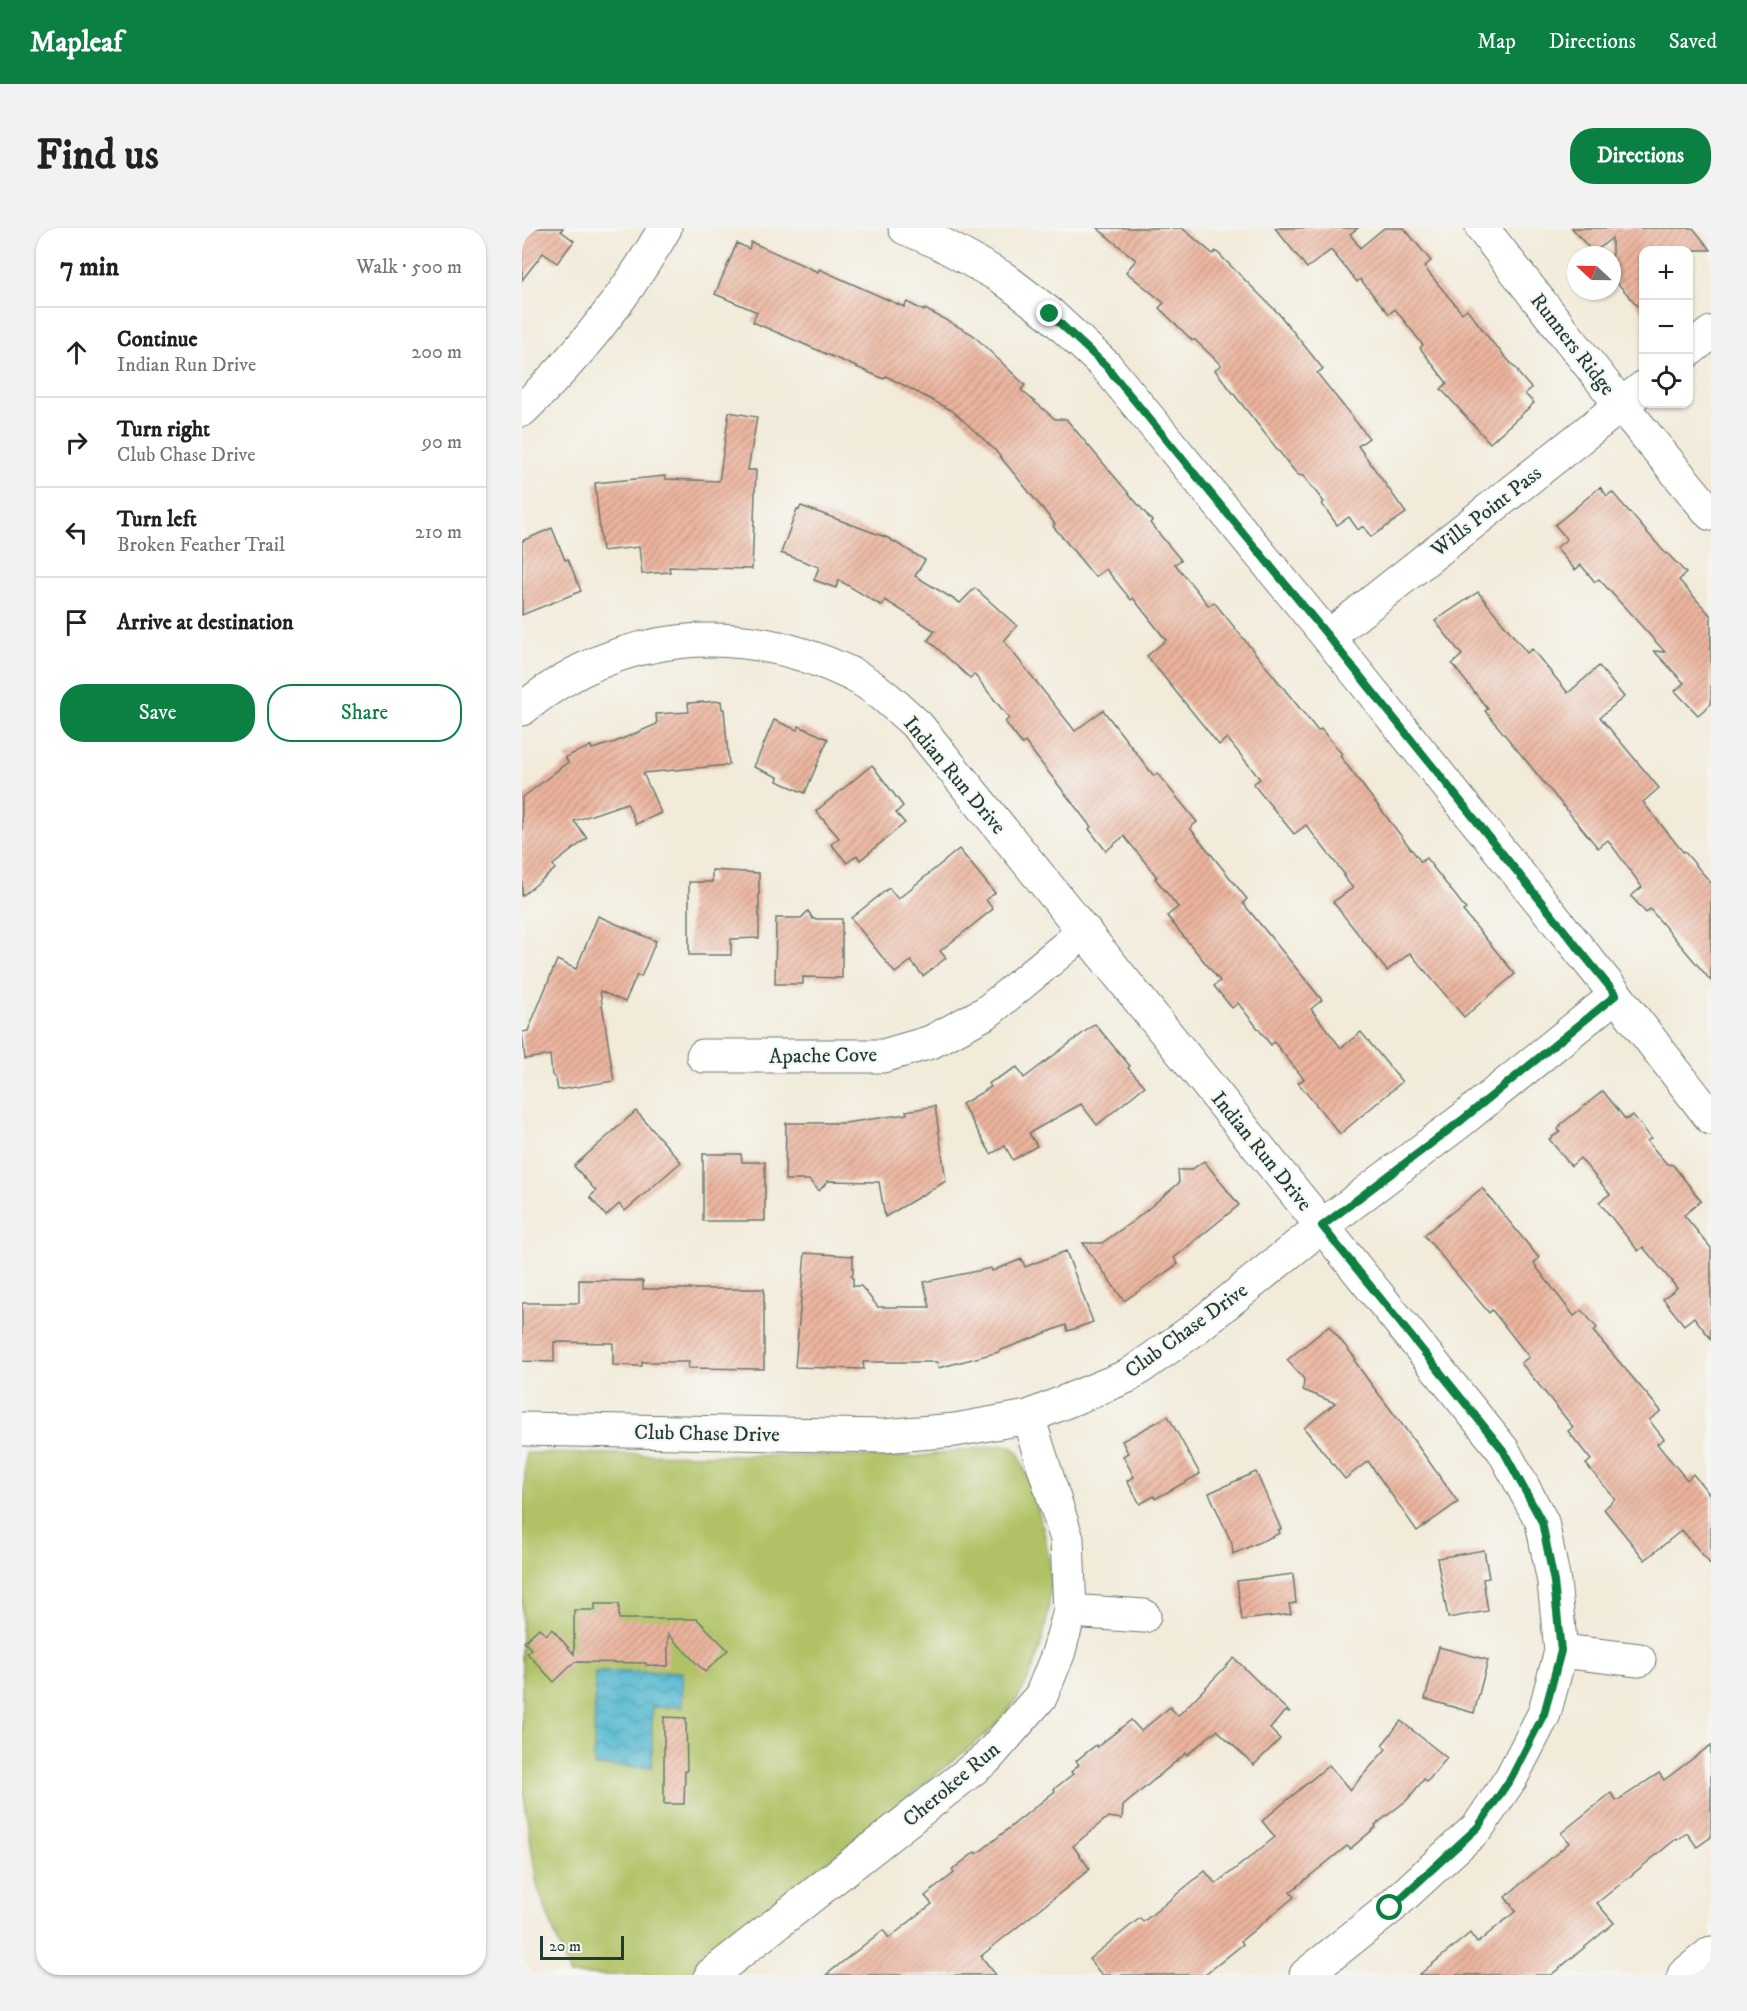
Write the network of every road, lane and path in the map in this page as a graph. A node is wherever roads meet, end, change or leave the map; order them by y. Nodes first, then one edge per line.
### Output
1 (665, 228) edge
2 (905, 228) edge
3 (1482, 228) edge
4 (1711, 333) edge
5 (1693, 348) edge
6 (1632, 396) edge
7 (522, 410) edge
8 (1711, 514) edge
9 (1328, 636) junction
10 (522, 709) edge
11 (1084, 931) junction
12 (1616, 995) junction
13 (704, 1056) dead end
14 (1711, 1118) edge
15 (1322, 1226) junction
16 (1028, 1418) junction
17 (522, 1429) edge
18 (1070, 1611) junction
19 (1144, 1616) dead end
20 (1561, 1651) junction
21 (1639, 1660) dead end
22 (1711, 1953) edge
23 (711, 1975) edge
24 (1306, 1975) edge
25 (1684, 1975) edge

1 - 7 street
2 - 9 street
3 - 6 street, Runners Ridge
4 - 5 street
6 - 8 street, Runners Ridge
6 - 9 street, Wills Point Pass
9 - 12 street
10 - 11 street, Indian Run Drive
11 - 13 street, Apache Cove
11 - 15 street, Indian Run Drive
12 - 14 street
12 - 15 street, Club Chase Drive
15 - 16 street, Club Chase Drive
15 - 20 street, Indian Run Drive
16 - 17 street, Club Chase Drive
16 - 18 street, Cherokee Run
18 - 19 street
18 - 23 street, Cherokee Run
20 - 21 street
20 - 24 street, Indian Run Drive
22 - 25 street

